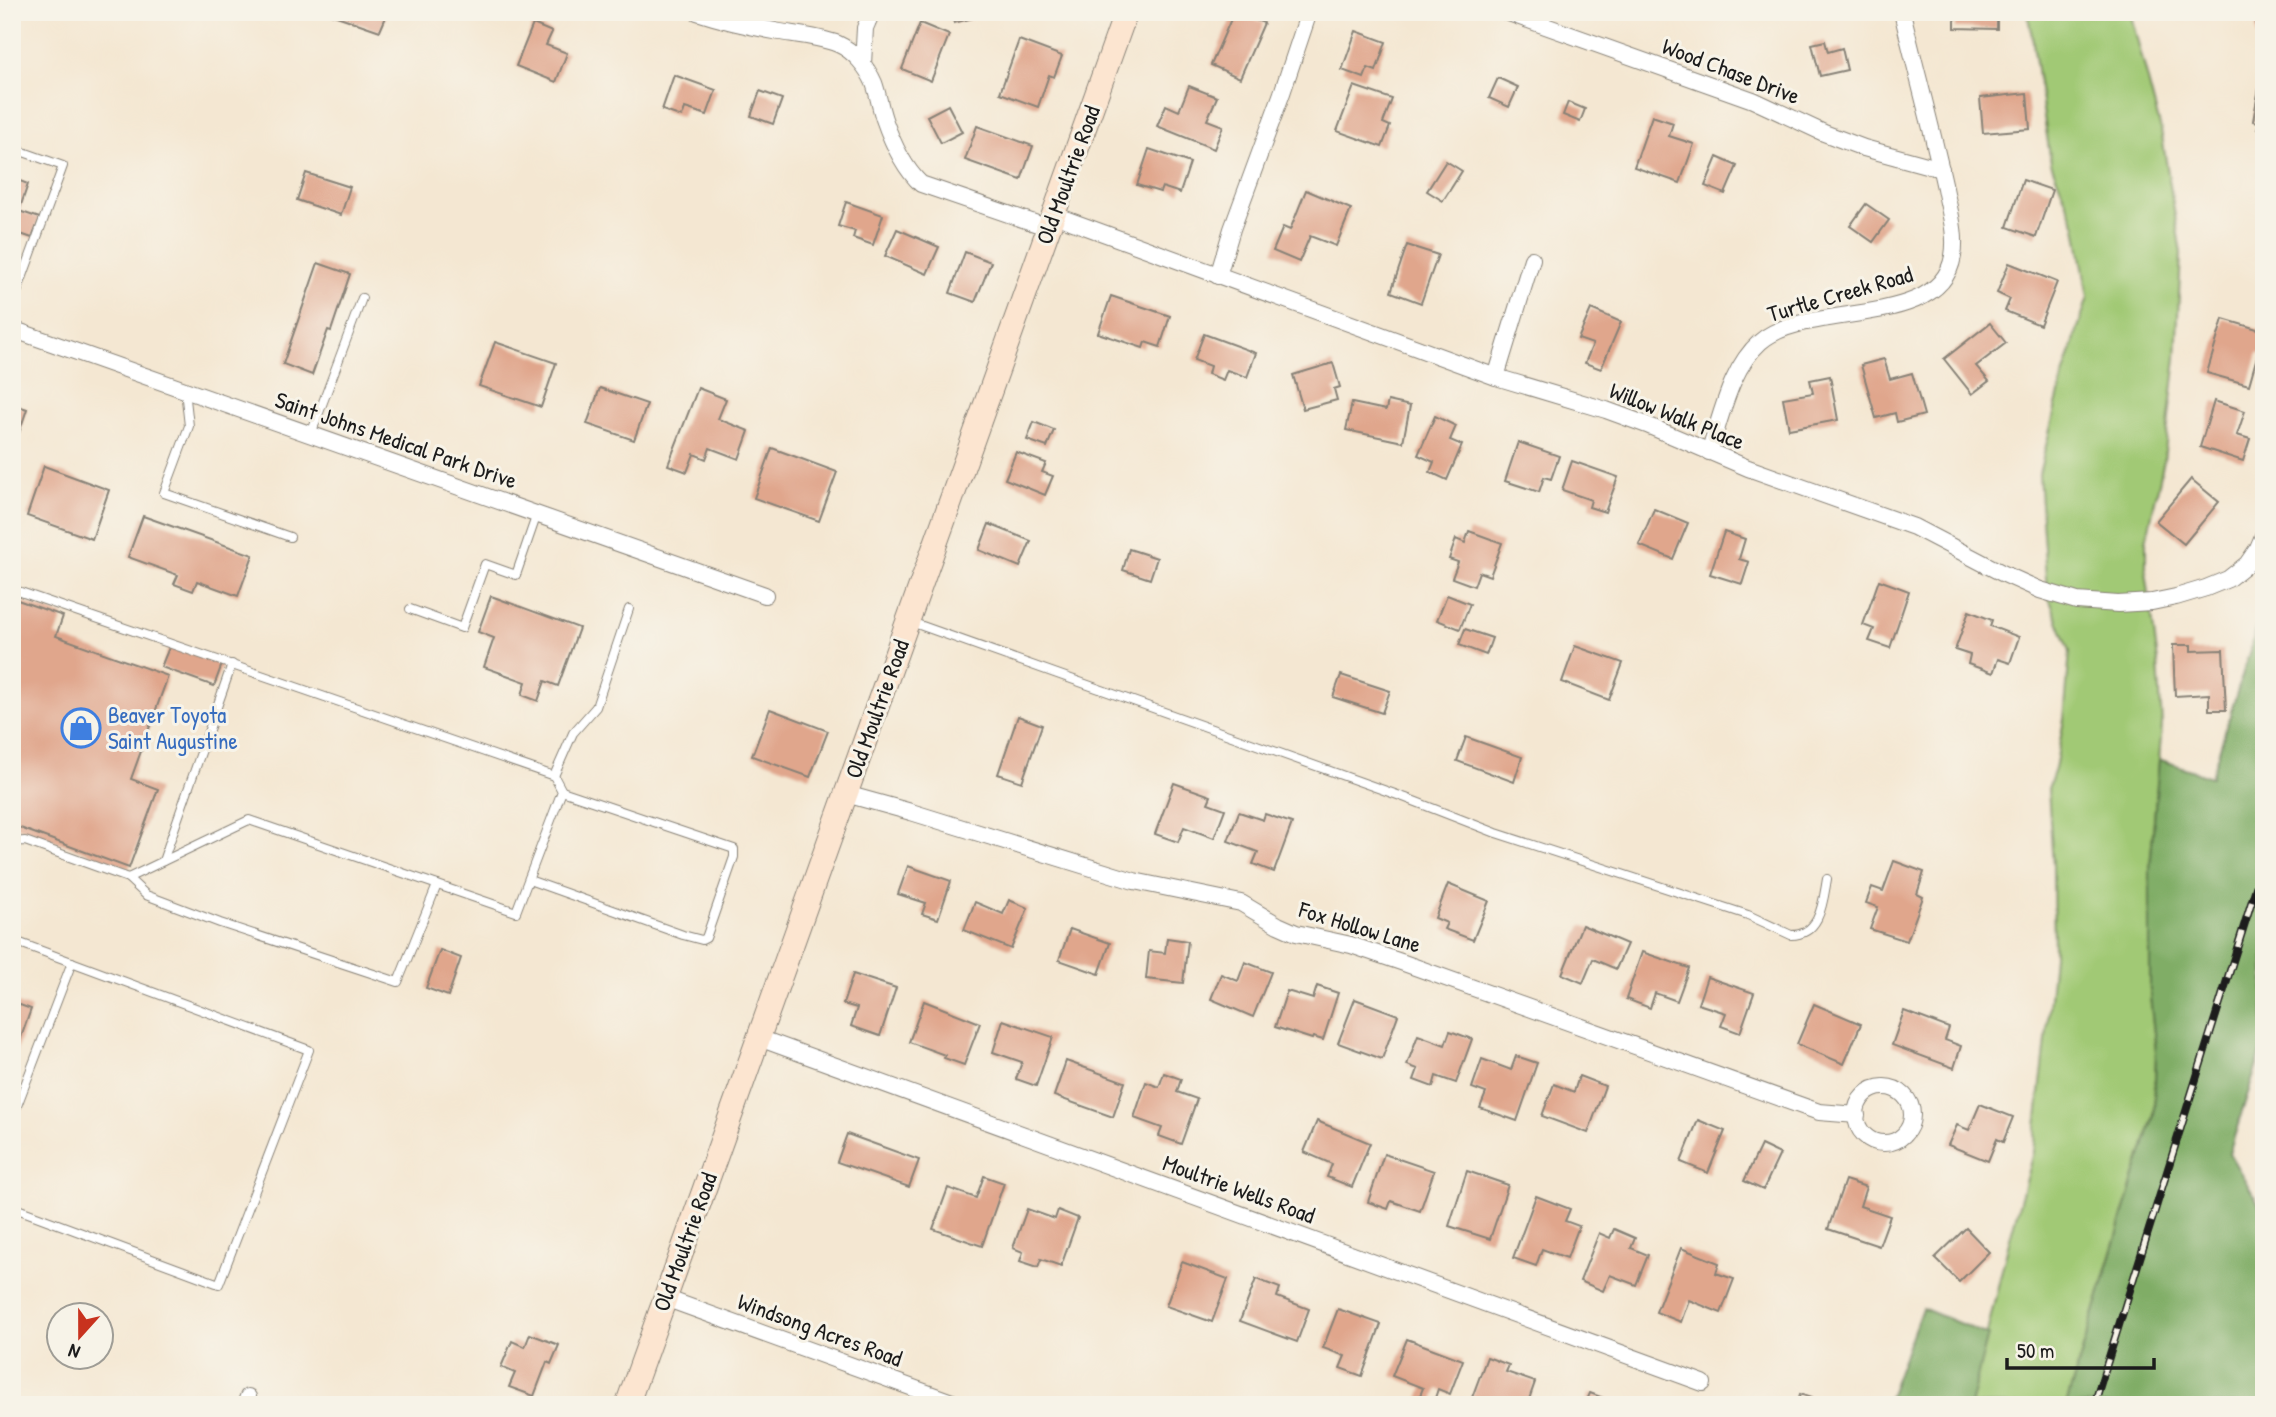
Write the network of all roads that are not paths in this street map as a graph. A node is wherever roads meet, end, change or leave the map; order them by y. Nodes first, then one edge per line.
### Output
1 (697, 12) edge
2 (872, 12) edge
3 (1126, 12) edge
4 (1309, 12) edge
5 (1506, 12) edge
6 (1902, 12) edge
7 (863, 64) junction
8 (12, 148) edge
9 (1941, 169) junction
10 (1052, 222) junction
11 (1532, 259) dead end
12 (1218, 276) junction
13 (362, 298) dead end
14 (12, 306) edge
15 (12, 329) edge
16 (1496, 377) junction
17 (185, 390) junction
18 (311, 434) junction
19 (1709, 452) junction
20 (538, 514) junction
21 (2264, 534) edge
22 (290, 537) dead end
23 (12, 589) edge
24 (765, 595) dead end
25 (410, 609) dead end
26 (629, 609) dead end
27 (908, 621) junction
28 (232, 664) junction
29 (554, 776) junction
30 (562, 791) junction
31 (846, 794) junction
32 (12, 842) edge
33 (163, 861) junction
34 (128, 878) junction
35 (1827, 879) dead end
36 (529, 880) junction
37 (437, 885) junction
38 (12, 940) edge
39 (72, 962) junction
40 (759, 1038) junction
41 (1857, 1115) dead end
42 (12, 1119) edge
43 (12, 1207) edge
44 (665, 1298) junction
45 (1703, 1383) dead end
46 (627, 1405) edge
47 (960, 1405) edge

1 - 7 street
2 - 7 street
3 - 10 main road, Old Moultrie Road
4 - 12 street
5 - 9 street, Wood Chase Drive
6 - 9 street, Turtle Creek Road
7 - 10 street, Willow Walk Place
8 - 14 lane
9 - 19 street, Turtle Creek Road
10 - 12 street, Willow Walk Place
10 - 27 main road, Old Moultrie Road
11 - 16 street
12 - 16 street, Willow Walk Place
13 - 18 lane
15 - 17 street, Saint Johns Medical Park Drive
16 - 19 street, Willow Walk Place
17 - 18 street, Saint Johns Medical Park Drive
17 - 22 lane
18 - 20 street, Saint Johns Medical Park Drive
19 - 21 street, Willow Walk Place
20 - 24 street, Saint Johns Medical Park Drive
20 - 25 lane
23 - 28 lane
26 - 29 lane
27 - 31 main road, Old Moultrie Road
27 - 35 lane
28 - 29 lane
28 - 33 lane
29 - 30 lane
30 - 36 lane
30 - 36 lane
31 - 40 main road, Old Moultrie Road
31 - 41 street, Fox Hollow Lane
32 - 34 lane
33 - 34 lane
33 - 37 lane
34 - 37 lane
36 - 37 lane
38 - 39 lane
39 - 42 lane
39 - 43 lane
40 - 44 main road, Old Moultrie Road
40 - 45 street, Moultrie Wells Road
44 - 46 main road, Old Moultrie Road
44 - 47 street, Windsong Acres Road

